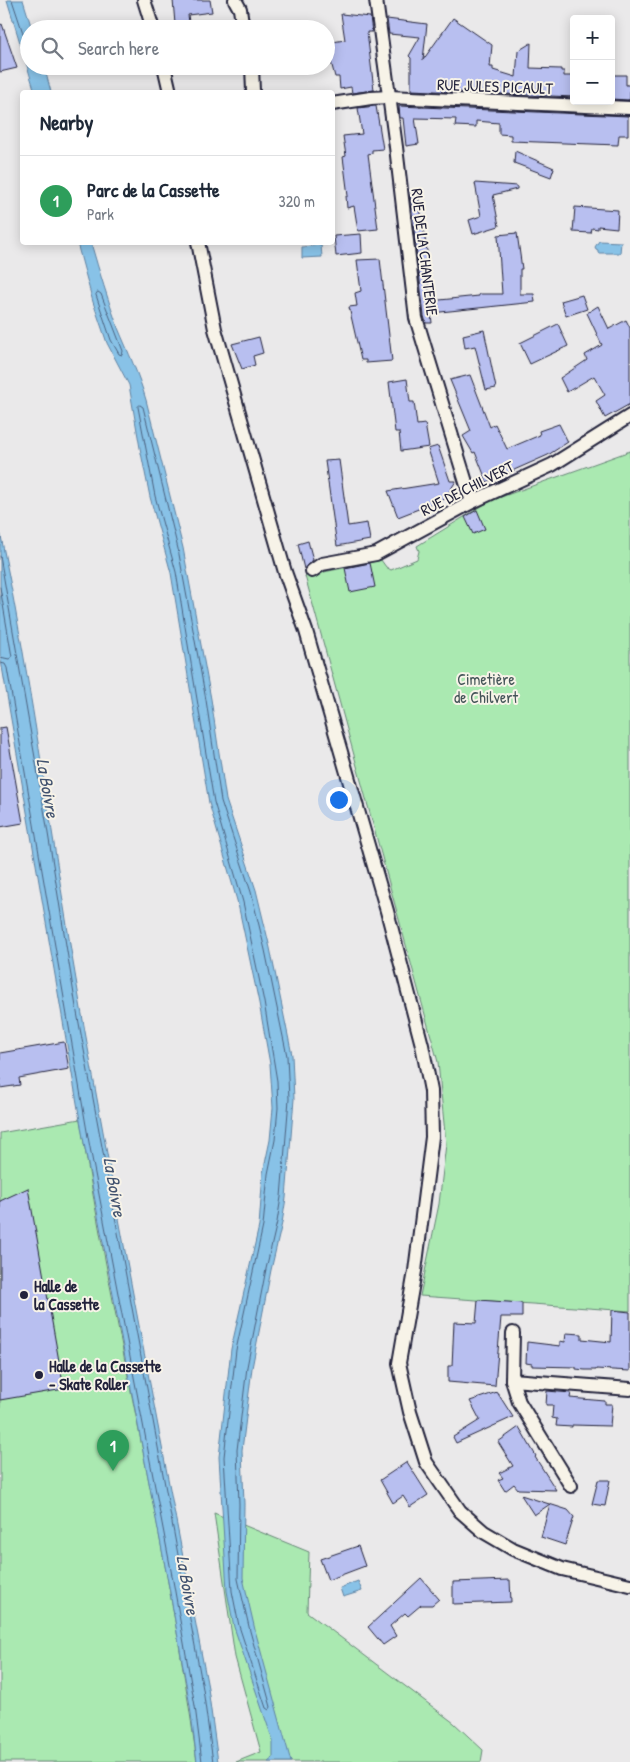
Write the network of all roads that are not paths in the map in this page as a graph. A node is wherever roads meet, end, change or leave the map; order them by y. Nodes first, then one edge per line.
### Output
1 (144, 0) edge
2 (235, 0) edge
3 (376, 0) edge
4 (150, 20) edge
5 (242, 20) edge
6 (166, 75) edge
7 (252, 75) edge
8 (170, 90) edge
9 (253, 90) edge
10 (389, 97) junction
11 (335, 104) edge
12 (630, 108) edge
13 (199, 245) edge
14 (630, 416) edge
15 (472, 502) junction
16 (312, 571) dead end
17 (513, 1333) dead end
18 (512, 1380) junction
19 (630, 1389) edge
20 (570, 1486) dead end
21 (630, 1585) edge

1 - 4 street
2 - 5 street
3 - 10 street, RUE DE LA CHANTERIE
6 - 8 street
7 - 9 street
10 - 11 street, RUE JULES PICAULT
10 - 12 street, RUE JULES PICAULT
10 - 15 street, RUE DE LA CHANTERIE
13 - 21 street
14 - 15 street, RUE DE CHILVERT
15 - 16 street, RUE DE CHILVERT
17 - 18 street
18 - 19 street
18 - 20 street

